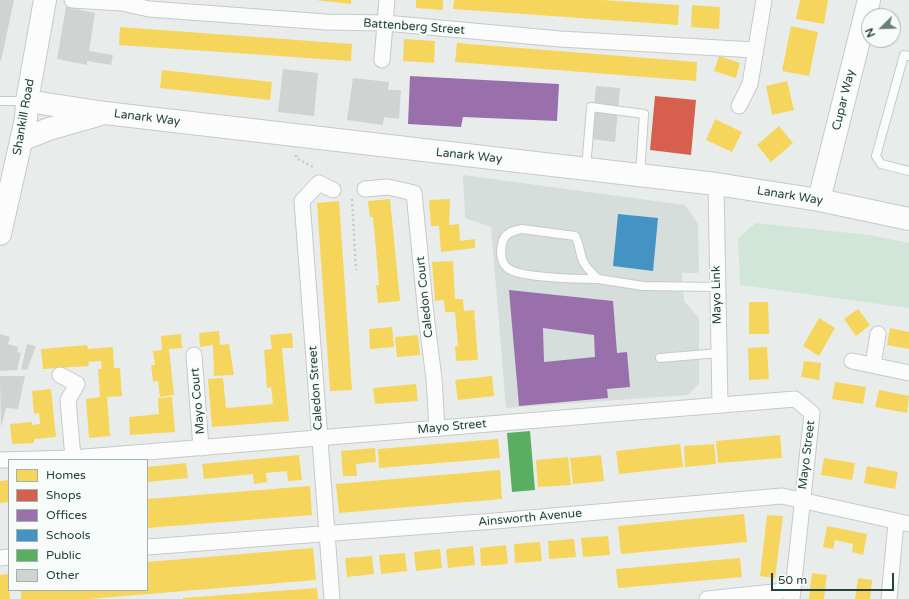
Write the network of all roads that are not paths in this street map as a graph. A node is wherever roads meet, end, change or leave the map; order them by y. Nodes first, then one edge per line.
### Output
1 (45, 0) edge
2 (72, 0) edge
3 (387, 0) edge
4 (764, 0) edge
5 (869, 0) edge
6 (385, 23) junction
7 (755, 50) junction
8 (909, 56) edge
9 (382, 60) dead end
10 (0, 101) edge
11 (27, 101) junction
12 (739, 106) dead end
13 (105, 113) junction
14 (21, 140) junction
15 (586, 170) junction
16 (909, 171) edge
17 (640, 176) junction
18 (716, 184) junction
19 (365, 189) dead end
20 (333, 190) dead end
21 (819, 200) junction
22 (909, 219) edge
23 (0, 234) edge
24 (583, 261) junction
25 (577, 279) junction
26 (598, 279) junction
27 (717, 287) junction
28 (878, 334) dead end
29 (719, 353) junction
30 (194, 355) dead end
31 (660, 358) dead end
32 (852, 361) dead end
33 (873, 365) junction
34 (909, 373) edge
35 (60, 375) dead end
36 (720, 405) junction
37 (437, 428) junction
38 (320, 438) junction
39 (202, 448) junction
40 (73, 458) junction
41 (36, 459) edge
42 (802, 500) junction
43 (903, 523) edge
44 (328, 533) junction
45 (148, 547) edge
46 (792, 594) edge
47 (332, 599) edge
48 (707, 599) edge
49 (888, 599) edge

1 - 11 street, Shankill Road
2 - 6 street, Battenberg Street
3 - 6 street
4 - 7 street
5 - 21 street, Cupar Way
6 - 7 street, Battenberg Street
6 - 9 street
7 - 12 street
8 - 16 lane
10 - 11 lane
11 - 13 street, Lanark Way
11 - 14 street, Shankill Road
13 - 14 street
13 - 15 street, Lanark Way
14 - 23 street, Shankill Road
15 - 17 street, Lanark Way
15 - 17 lane
17 - 18 street, Lanark Way
18 - 21 street, Lanark Way
18 - 27 street, Mayo Link
19 - 37 street, Caledon Court
20 - 38 street, Caledon Street
21 - 22 street, Lanark Way
24 - 25 lane
24 - 25 lane
24 - 26 lane
25 - 26 lane
26 - 27 lane
27 - 29 street, Mayo Link
28 - 33 street
29 - 31 lane
29 - 36 street, Mayo Link
30 - 39 street, Mayo Court
32 - 33 street
33 - 34 street
35 - 40 street
36 - 37 street, Mayo Street
36 - 42 street, Mayo Street
37 - 38 street, Mayo Street
38 - 39 street, Mayo Street
38 - 44 street, Caledon Street
39 - 40 street, Mayo Street
40 - 41 street, Mayo Street
42 - 43 street, Ainsworth Avenue
42 - 44 street, Ainsworth Avenue
42 - 46 street
43 - 49 street
44 - 45 street, Ainsworth Avenue
44 - 47 street, Caledon Street
46 - 48 street

